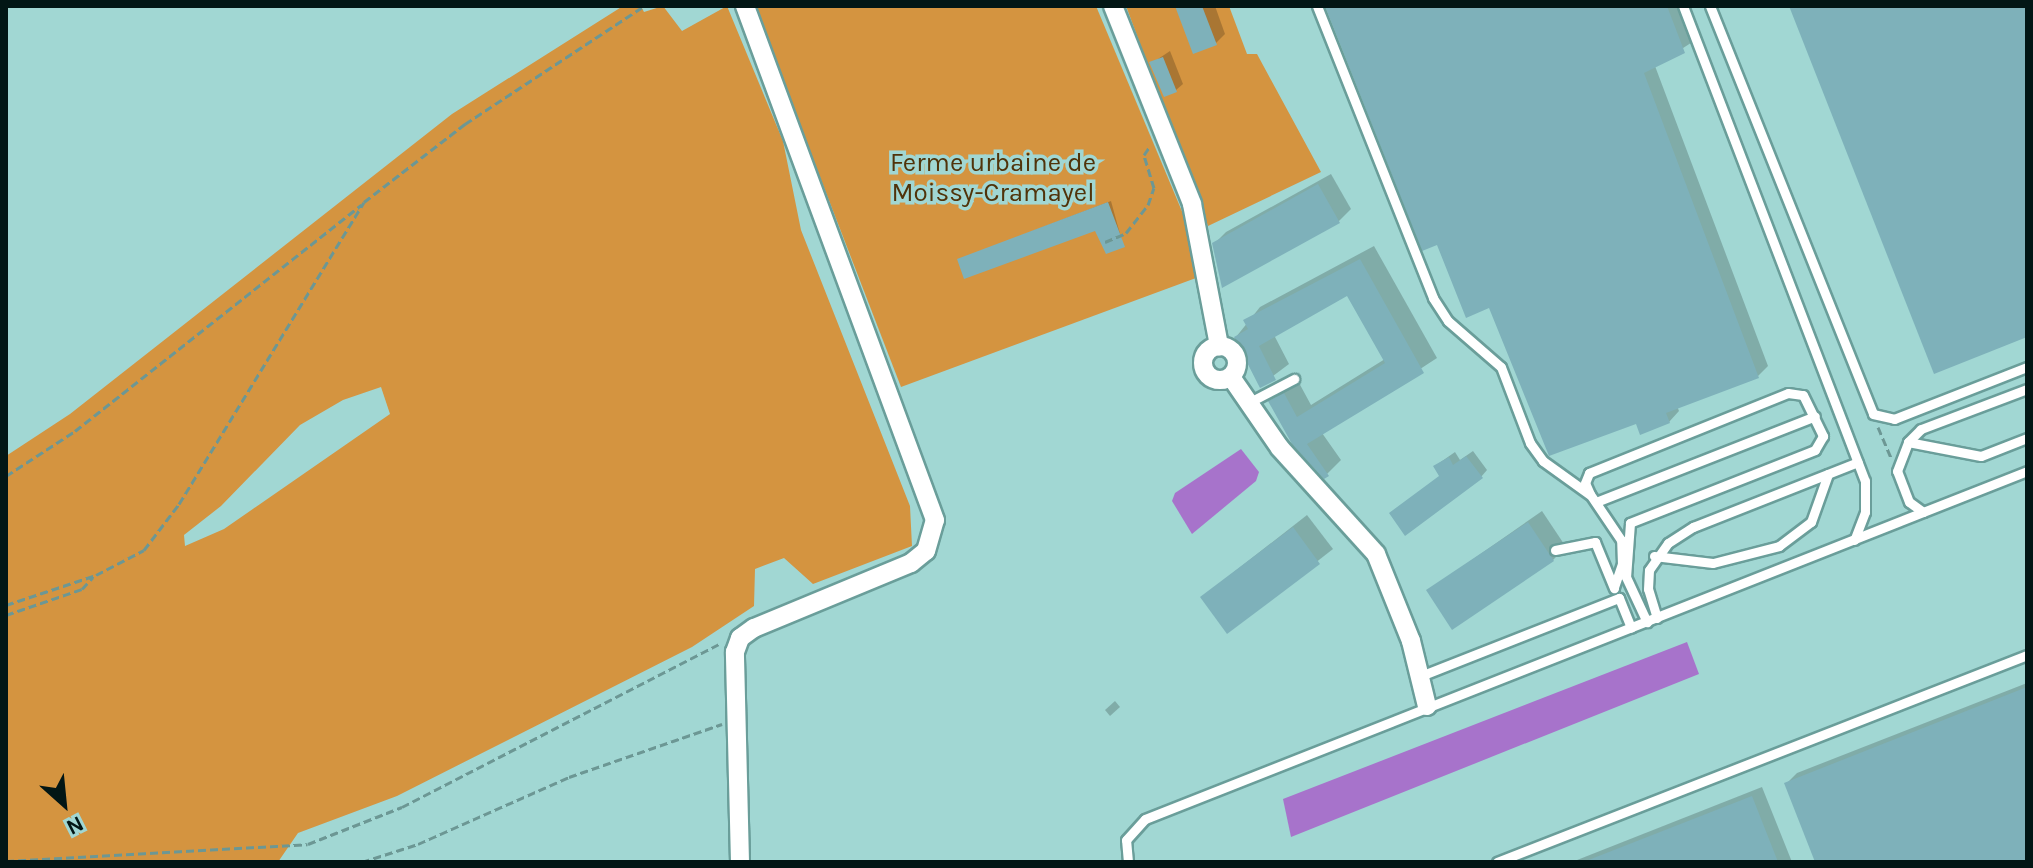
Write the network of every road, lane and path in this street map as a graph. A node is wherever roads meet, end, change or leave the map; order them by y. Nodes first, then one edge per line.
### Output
1 (644, 6) edge
2 (745, 6) edge
3 (1113, 6) edge
4 (1317, 6) edge
5 (1683, 6) edge
6 (1710, 6) edge
7 (1167, 137) junction
8 (364, 202) junction
9 (1105, 242) dead end
10 (1219, 346) junction
11 (2027, 367) edge
12 (1231, 377) junction
13 (1294, 379) dead end
14 (2027, 389) edge
15 (1250, 402) junction
16 (1873, 414) junction
17 (1815, 416) junction
18 (2027, 438) edge
19 (1908, 442) junction
20 (1858, 462) junction
21 (1897, 471) junction
22 (2027, 471) edge
23 (1828, 474) junction
24 (6, 476) edge
25 (1593, 498) junction
26 (1923, 512) junction
27 (1854, 540) junction
28 (1555, 550) dead end
29 (1654, 556) junction
30 (96, 575) junction
31 (1614, 587) junction
32 (1619, 598) junction
33 (6, 605) edge
34 (6, 615) edge
35 (1657, 618) junction
36 (1647, 622) junction
37 (1631, 628) junction
38 (729, 640) dead end
39 (2027, 655) edge
40 (1418, 677) junction
41 (1427, 706) junction
42 (737, 719) junction
43 (6, 861) edge
44 (362, 862) edge
45 (740, 862) edge
46 (1128, 862) edge
47 (1497, 862) edge

1 - 8 path
2 - 42 street
3 - 7 street
4 - 25 lane
5 - 20 lane
6 - 16 lane
7 - 9 path
7 - 10 street
8 - 24 path
8 - 30 path
10 - 12 street
10 - 12 street
11 - 16 lane
12 - 15 street
13 - 15 lane
14 - 19 lane
15 - 40 street
16 - 21 path
17 - 25 lane
17 - 25 lane
17 - 36 lane
18 - 19 lane
19 - 21 lane
20 - 23 lane
20 - 27 lane
21 - 26 lane
22 - 26 lane
23 - 29 lane
23 - 29 lane
25 - 31 lane
26 - 27 lane
27 - 35 lane
28 - 31 lane
29 - 35 lane
30 - 33 path
30 - 34 path
31 - 32 lane
32 - 37 lane
32 - 40 lane
35 - 36 lane
36 - 37 lane
37 - 41 lane
38 - 43 path
39 - 47 lane
40 - 41 street
41 - 46 lane
42 - 44 path
42 - 45 street

